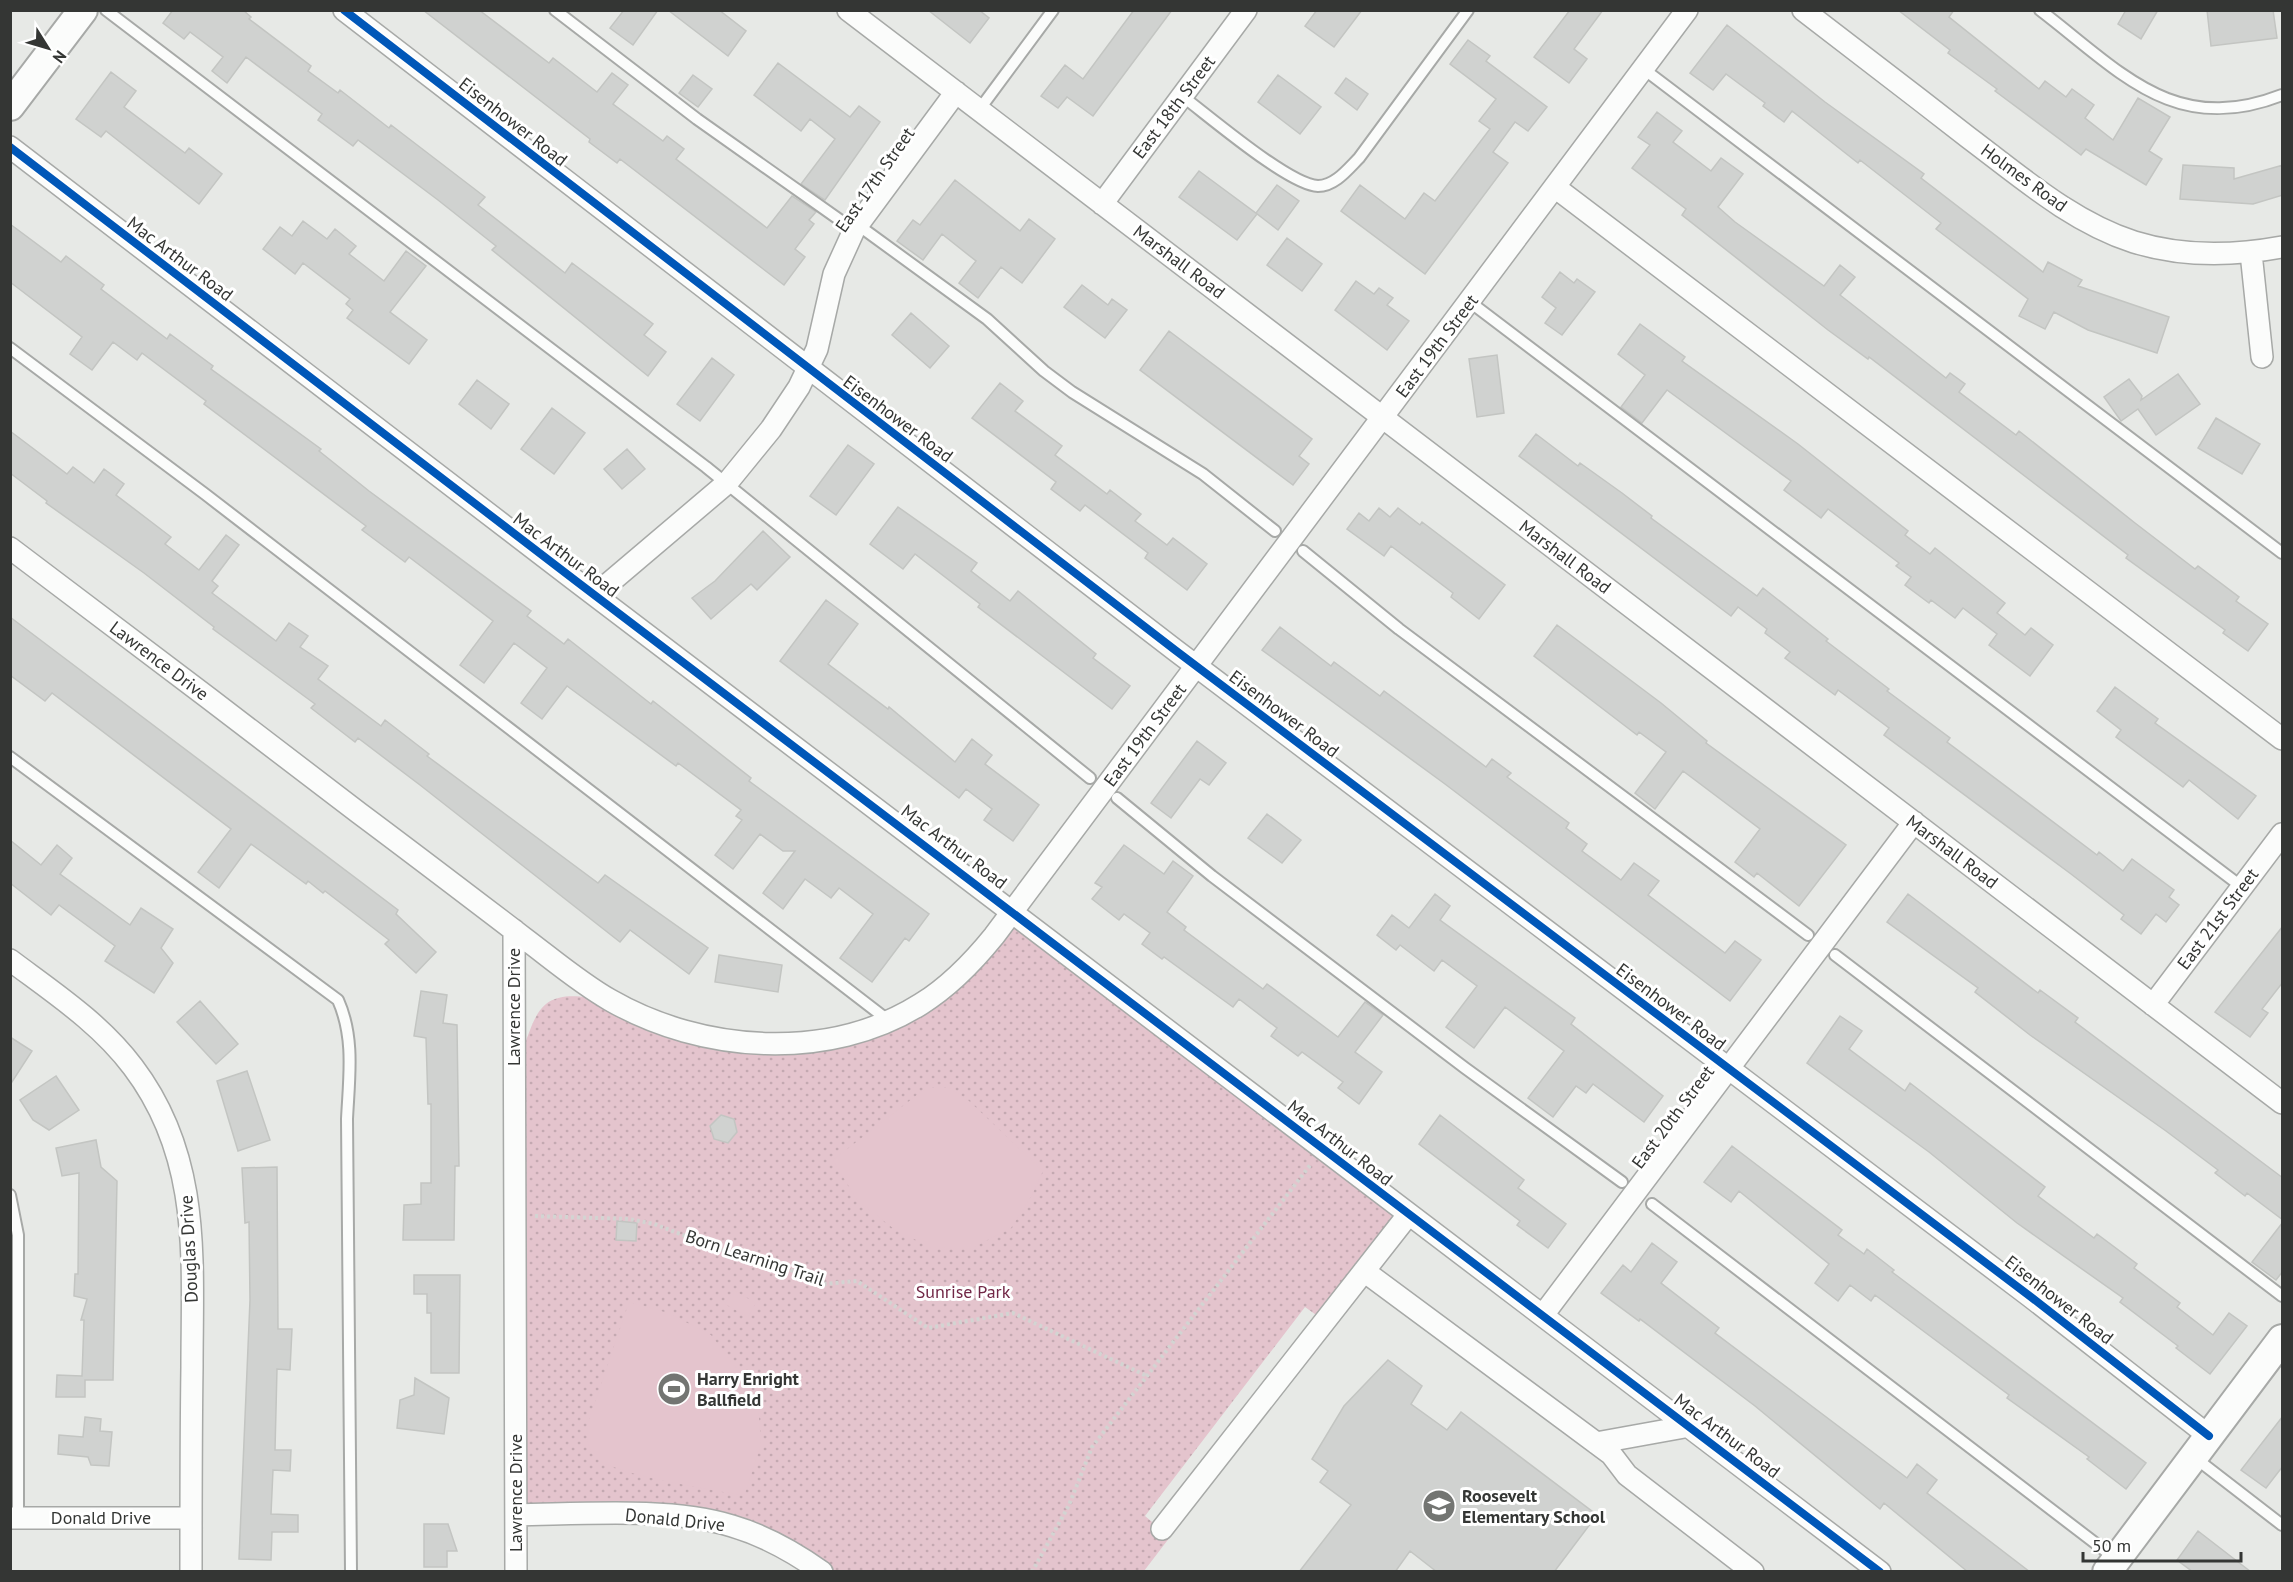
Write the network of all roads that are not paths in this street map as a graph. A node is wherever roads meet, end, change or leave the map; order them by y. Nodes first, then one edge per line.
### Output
1 (83, 10) edge
2 (106, 10) edge
3 (344, 10) edge
4 (555, 10) edge
5 (1053, 10) edge
6 (1246, 10) edge
7 (1468, 10) edge
8 (1687, 10) edge
9 (1803, 10) edge
10 (2040, 10) edge
11 (856, 13) edge
12 (1645, 70) junction
13 (956, 92) junction
14 (2283, 95) edge
15 (1182, 96) junction
16 (10, 106) edge
17 (979, 110) junction
18 (10, 147) edge
19 (1556, 188) junction
20 (1102, 204) junction
21 (856, 228) junction
22 (2283, 248) edge
23 (2252, 253) junction
24 (1470, 302) junction
25 (10, 348) edge
26 (2262, 357) dead end
27 (808, 369) junction
28 (1383, 418) junction
29 (727, 483) junction
30 (1275, 531) dead end
31 (10, 548) edge
32 (1303, 551) dead end
33 (2283, 553) edge
34 (595, 596) junction
35 (1197, 666) junction
36 (2283, 739) edge
37 (10, 757) edge
38 (1090, 778) dead end
39 (1116, 798) dead end
40 (1914, 822) junction
41 (2283, 834) edge
42 (2242, 887) junction
43 (1013, 911) junction
44 (514, 930) junction
45 (1809, 935) dead end
46 (1835, 955) dead end
47 (10, 960) edge
48 (2153, 1005) junction
49 (889, 1021) junction
50 (1728, 1069) junction
51 (2280, 1096) edge
52 (1622, 1182) dead end
53 (10, 1196) edge
54 (1652, 1204) dead end
55 (1408, 1215) junction
56 (1364, 1271) junction
57 (2283, 1296) edge
58 (1543, 1315) junction
59 (2281, 1342) edge
60 (1690, 1426) junction
61 (1596, 1443) junction
62 (2201, 1446) junction
63 (516, 1515) junction
64 (14, 1518) edge
65 (191, 1518) junction
66 (2283, 1525) edge
67 (1162, 1529) dead end
68 (2111, 1566) edge
69 (190, 1572) edge
70 (351, 1572) edge
71 (516, 1572) edge
72 (822, 1572) edge
73 (1753, 1572) edge
74 (1880, 1572) edge

1 - 16 street
2 - 29 lane
3 - 27 street, Eisenhower Road
4 - 21 lane
5 - 17 lane
6 - 15 street, East 18th Street
7 - 15 lane
8 - 12 street, East 19th Street
9 - 23 street, Holmes Road
10 - 14 lane
11 - 13 street, Marshall Road
12 - 19 street, East 19th Street
12 - 33 lane
13 - 17 street, Marshall Road
13 - 21 street, East 17th Street
15 - 20 street, East 18th Street
17 - 20 street, Marshall Road
18 - 34 street, Mac Arthur Road
19 - 24 street, East 19th Street
19 - 36 street
20 - 28 street, Marshall Road
21 - 27 street, East 17th Street
21 - 30 lane
22 - 23 street, Holmes Road
23 - 26 street
24 - 28 street, East 19th Street
24 - 42 lane
25 - 49 lane
27 - 29 street, East 17th Street
27 - 35 street, Eisenhower Road
28 - 35 street, East 19th Street
28 - 40 street, Marshall Road
29 - 34 street, East 17th Street
29 - 38 lane
31 - 44 street, Lawrence Drive
32 - 45 lane
34 - 43 street, Mac Arthur Road
35 - 43 street, East 19th Street
35 - 50 street, Eisenhower Road
37 - 70 lane
39 - 52 lane
40 - 48 street, Marshall Road
40 - 50 street, East 20th Street
41 - 42 street, East 21st Street
42 - 48 street, East 21st Street
43 - 49 street, East 19th Street
43 - 55 street, Mac Arthur Road
44 - 49 street, East 19th Street
44 - 63 street, Lawrence Drive
46 - 57 lane
47 - 65 street, Douglas Drive
48 - 51 street, Marshall Road
50 - 58 street, East 20th Street
50 - 62 street, Eisenhower Road
53 - 64 lane
54 - 68 lane
55 - 56 street
55 - 58 street, Mac Arthur Road
56 - 61 street
56 - 67 street
58 - 60 street, Mac Arthur Road
59 - 62 street
60 - 61 street
60 - 74 street, Mac Arthur Road
61 - 73 street
62 - 66 lane
62 - 68 street
63 - 71 street, Lawrence Drive
63 - 72 street, Donald Drive
64 - 65 street, Donald Drive
65 - 69 street, Douglas Drive

